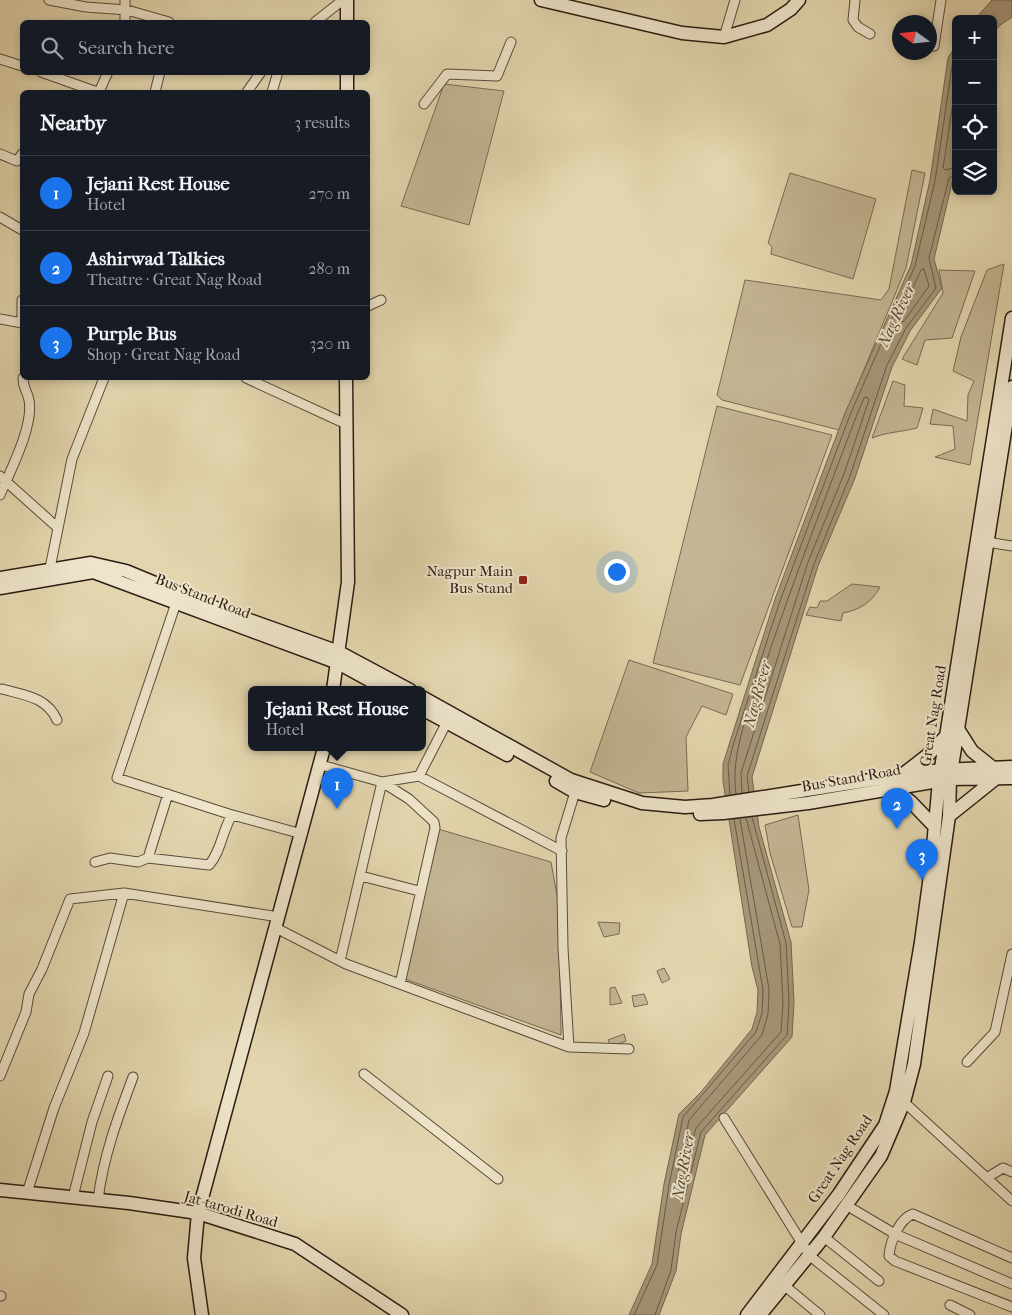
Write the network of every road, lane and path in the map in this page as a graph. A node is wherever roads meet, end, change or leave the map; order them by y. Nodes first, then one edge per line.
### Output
1 (49, 0) edge
2 (126, 0) edge
3 (343, 0) edge
4 (347, 0) edge
5 (541, 0) edge
6 (735, 0) edge
7 (799, 0) edge
8 (855, 0) edge
9 (941, 0) edge
10 (572, 3) edge
11 (126, 10) junction
12 (124, 20) edge
13 (163, 20) edge
14 (318, 20) edge
15 (347, 20) edge
16 (937, 26) edge
17 (870, 34) dead end
18 (724, 37) junction
19 (511, 42) dead end
20 (0, 59) edge
21 (20, 65) edge
22 (49, 75) edge
23 (106, 75) edge
24 (159, 75) edge
25 (259, 75) edge
26 (277, 75) edge
27 (347, 75) edge
28 (72, 83) junction
29 (67, 90) edge
30 (92, 90) edge
31 (99, 90) edge
32 (156, 90) edge
33 (248, 90) edge
34 (273, 90) edge
35 (347, 90) edge
36 (424, 104) dead end
37 (0, 154) edge
38 (20, 158) edge
39 (0, 217) edge
40 (20, 229) edge
41 (381, 300) dead end
42 (370, 305) edge
43 (1012, 318) edge
44 (0, 319) edge
45 (20, 323) edge
46 (23, 380) edge
47 (103, 380) edge
48 (252, 380) edge
49 (346, 380) edge
50 (1012, 387) edge
51 (346, 424) junction
52 (3, 479) edge
53 (0, 495) edge
54 (58, 528) junction
55 (987, 542) junction
56 (1012, 546) edge
57 (49, 574) junction
58 (0, 578) edge
59 (0, 588) edge
60 (176, 603) junction
61 (338, 658) junction
62 (334, 686) edge
63 (381, 686) edge
64 (401, 686) edge
65 (2, 689) dead end
66 (426, 700) edge
67 (426, 710) edge
68 (449, 718) junction
69 (57, 720) dead end
70 (952, 732) junction
71 (323, 751) edge
72 (321, 765) junction
73 (1012, 767) edge
74 (993, 773) junction
75 (902, 775) junction
76 (945, 775) junction
77 (418, 776) junction
78 (1012, 778) edge
79 (382, 782) junction
80 (892, 787) junction
81 (574, 792) junction
82 (168, 794) junction
83 (755, 804) junction
84 (722, 808) junction
85 (232, 815) junction
86 (948, 816) junction
87 (935, 827) junction
88 (302, 834) junction
89 (562, 850) junction
90 (148, 858) junction
91 (95, 862) dead end
92 (360, 876) junction
93 (420, 891) junction
94 (124, 893) junction
95 (278, 922) junction
96 (1012, 954) edge
97 (340, 960) junction
98 (400, 984) junction
99 (570, 1047) junction
100 (629, 1049) dead end
101 (967, 1062) dead end
102 (364, 1074) dead end
103 (0, 1076) edge
104 (108, 1076) dead end
105 (133, 1077) dead end
106 (904, 1102) junction
107 (724, 1118) dead end
108 (1012, 1172) edge
109 (988, 1178) junction
110 (498, 1179) dead end
111 (0, 1190) edge
112 (26, 1193) junction
113 (73, 1197) junction
114 (98, 1200) junction
115 (1012, 1201) edge
116 (846, 1205) junction
117 (198, 1213) junction
118 (895, 1234) junction
119 (824, 1237) junction
120 (801, 1243) junction
121 (810, 1256) junction
122 (1012, 1258) edge
123 (879, 1282) dead end
124 (1012, 1284) edge
125 (785, 1286) junction
126 (950, 1305) dead end
127 (1012, 1307) edge
128 (202, 1315) edge
129 (402, 1315) edge
130 (747, 1315) edge
131 (760, 1315) edge
132 (820, 1315) edge
133 (884, 1315) edge
134 (970, 1315) edge

1 - 11 street
2 - 11 street
3 - 14 street
4 - 15 main road
5 - 10 main road
6 - 18 street
7 - 18 main road
8 - 17 street
9 - 16 street
10 - 18 main road
11 - 12 street
11 - 13 street
19 - 36 street
20 - 21 street
22 - 28 street
23 - 31 street
24 - 32 street
25 - 33 street
26 - 34 street
27 - 35 main road
28 - 29 street
28 - 30 street
37 - 38 street
39 - 40 street
41 - 42 street
43 - 70 main road, Great Nag Road
44 - 45 street
46 - 52 street
47 - 54 street
48 - 51 street
49 - 51 main road
50 - 55 main road, Great Nag Road
51 - 61 main road
52 - 53 street
52 - 54 street
54 - 57 street
55 - 56 street
55 - 70 main road, Great Nag Road
57 - 58 main road
57 - 59 main road, Bus Stand Road
57 - 60 main road, Bus Stand Road
57 - 61 main road
60 - 61 main road, Bus Stand Road
60 - 82 street
61 - 62 main road
61 - 63 main road, Bus Stand Road
61 - 64 main road
65 - 69 street
66 - 68 main road
67 - 68 main road
68 - 77 street
68 - 81 main road
68 - 84 main road
70 - 74 main road
70 - 75 main road
70 - 76 main road, Great Nag Road
71 - 72 main road
72 - 79 street
72 - 88 main road
73 - 74 main road
74 - 76 main road, Bus Stand Road
74 - 78 main road, Bus Stand Road
74 - 86 main road
75 - 76 main road
75 - 83 main road
76 - 80 main road, Bus Stand Road
76 - 86 main road, Great Nag Road
76 - 87 main road, Great Nag Road
77 - 79 street
77 - 89 street
79 - 92 street
79 - 93 street
80 - 83 main road, Bus Stand Road
80 - 87 main road
81 - 84 main road
81 - 89 street
82 - 85 street
82 - 90 street
83 - 84 main road
85 - 88 street
85 - 90 street
86 - 106 main road, Great Nag Road
87 - 120 main road, Great Nag Road
88 - 95 main road
89 - 99 street
90 - 91 street
92 - 93 street
92 - 97 street
93 - 98 street
94 - 95 street
94 - 103 street
94 - 112 street
95 - 97 street
95 - 117 main road
96 - 101 street
97 - 98 street
98 - 99 street
99 - 100 street
102 - 110 street
104 - 113 street
105 - 114 street
106 - 109 street
106 - 116 main road, Great Nag Road
107 - 120 street
108 - 109 street
109 - 115 street
111 - 112 main road, Jat-tarodi Road
112 - 113 main road, Jat-tarodi Road
113 - 114 main road, Jat-tarodi Road
114 - 117 main road, Jat-tarodi Road
116 - 118 street
116 - 119 main road, Great Nag Road
117 - 128 main road
117 - 129 main road, Jat-tarodi Road
118 - 122 street
118 - 124 street
118 - 127 street
119 - 121 main road, Great Nag Road
119 - 123 street
120 - 121 street
120 - 130 main road, Great Nag Road
121 - 125 main road, Great Nag Road
121 - 133 street
125 - 131 main road, Great Nag Road
125 - 132 street
126 - 134 street

